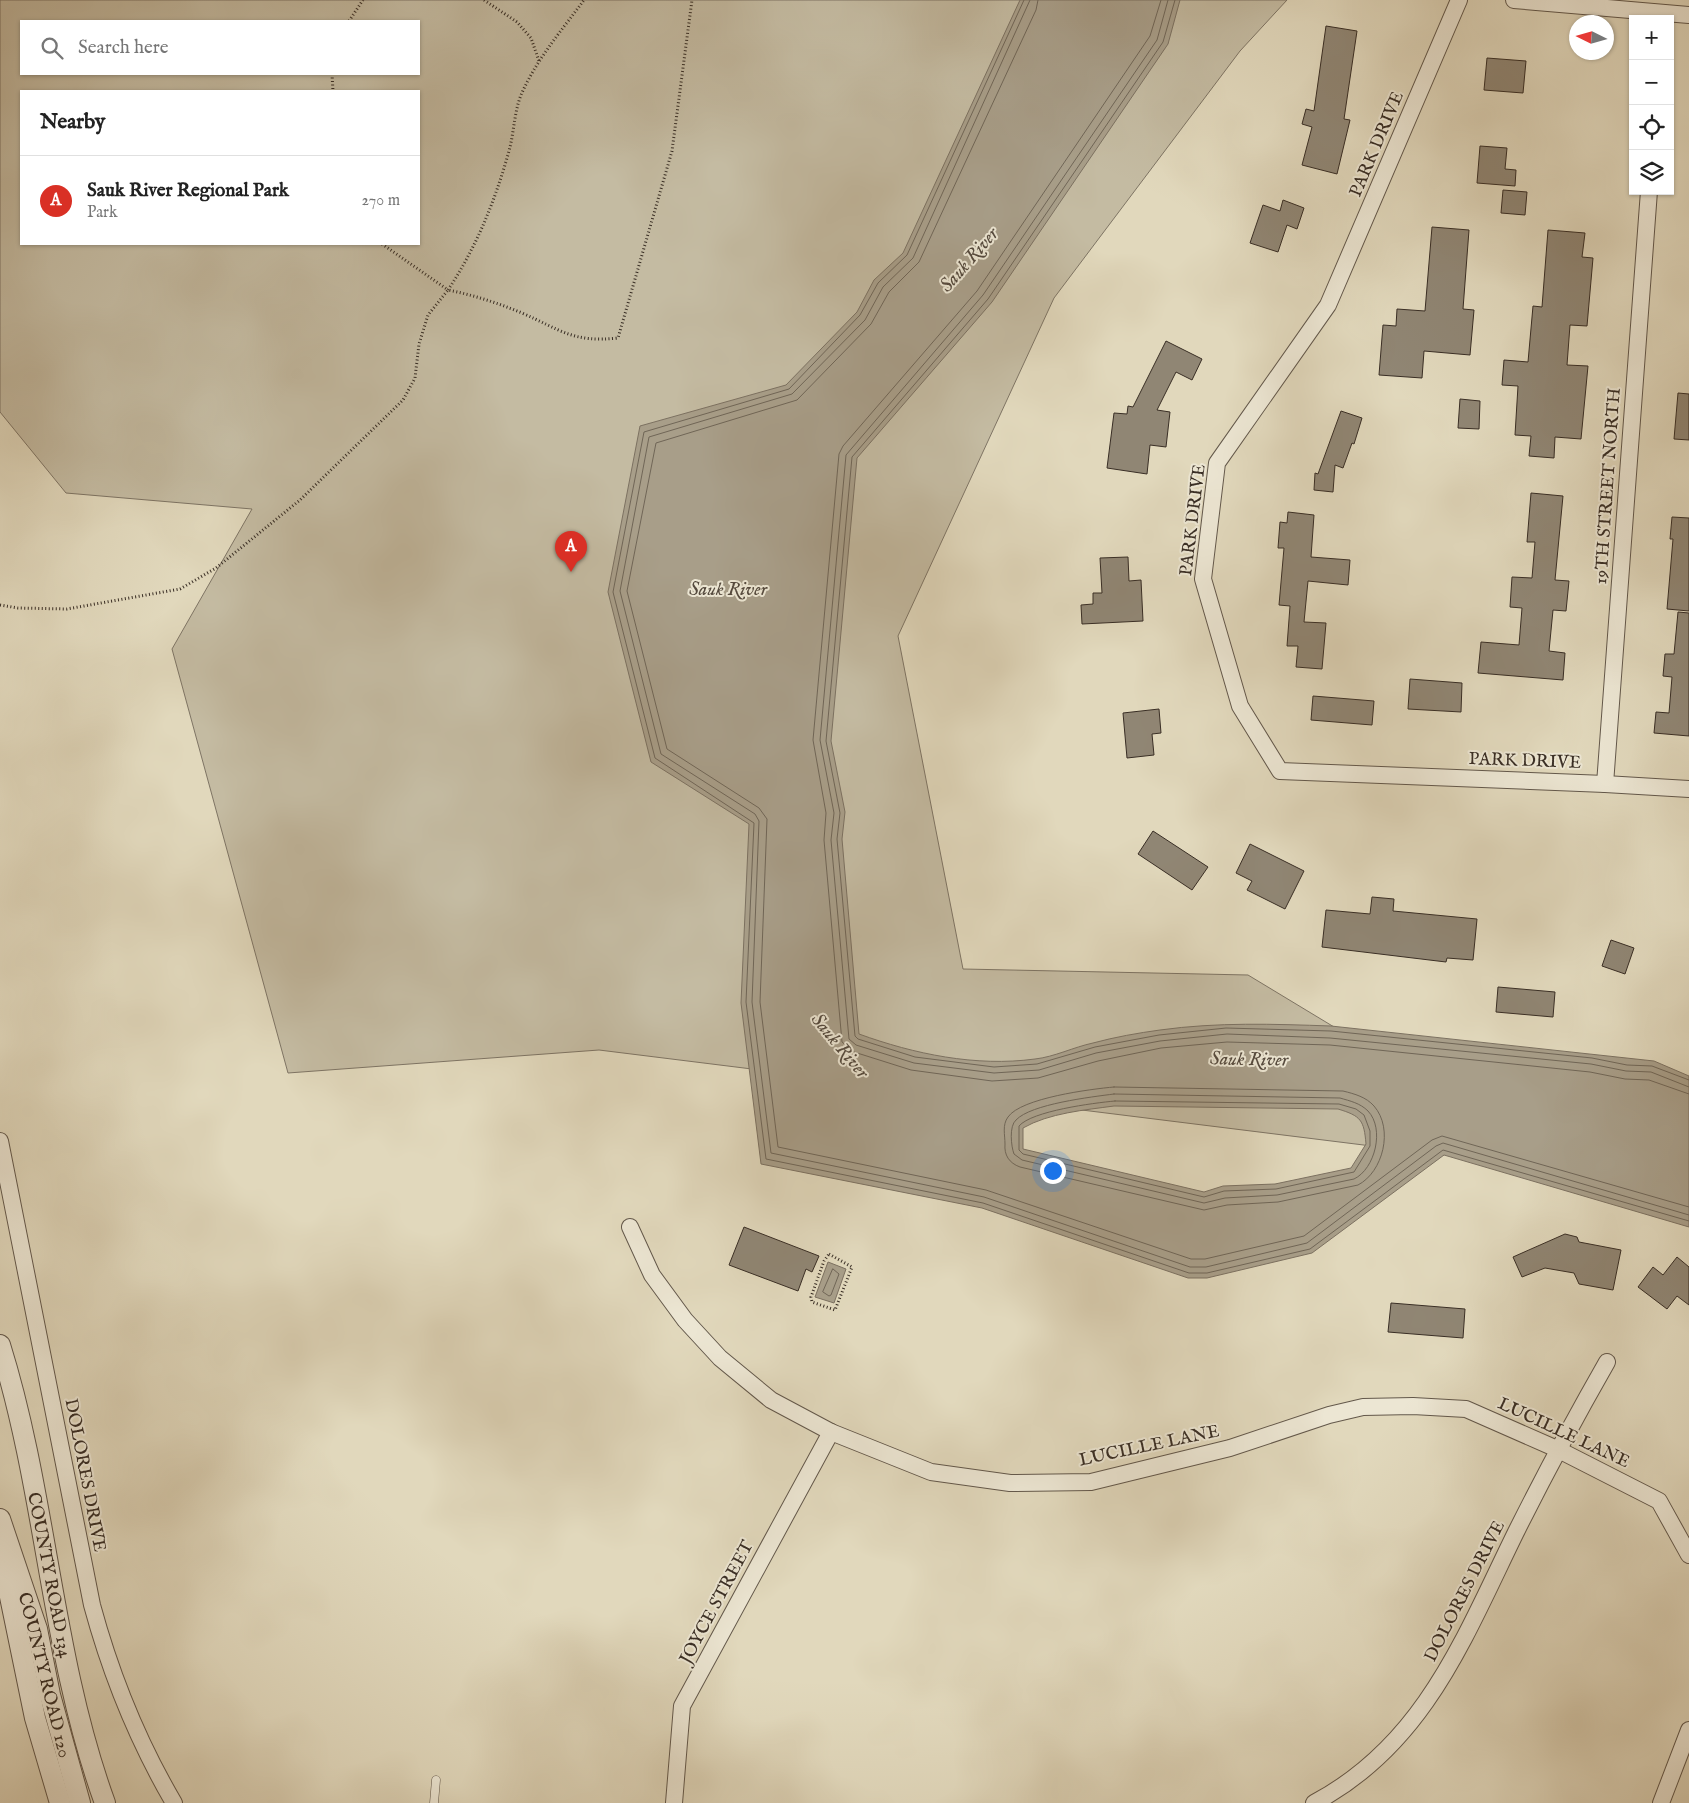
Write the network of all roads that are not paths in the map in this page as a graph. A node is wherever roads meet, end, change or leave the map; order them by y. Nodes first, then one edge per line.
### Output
1 (1459, 0) edge
2 (1514, 0) edge
3 (1663, 11) edge
4 (1689, 15) edge
5 (1650, 195) edge
6 (1605, 784) junction
7 (1689, 790) edge
8 (0, 1141) edge
9 (630, 1227) dead end
10 (0, 1345) edge
11 (1606, 1362) dead end
12 (831, 1432) junction
13 (1557, 1449) junction
14 (0, 1519) edge
15 (0, 1547) edge
16 (1689, 1555) edge
17 (1689, 1730) edge
18 (436, 1780) dead end
19 (60, 1803) edge
20 (80, 1803) edge
21 (104, 1803) edge
22 (174, 1803) edge
23 (434, 1803) edge
24 (674, 1803) edge
25 (1314, 1803) edge
26 (1661, 1803) edge

1 - 6 street, PARK DRIVE
2 - 3 street
3 - 4 street
5 - 6 street, 19TH STREET NORTH
6 - 7 street, PARK DRIVE
8 - 22 street, DOLORES DRIVE
9 - 12 street, LUCILLE LANE
10 - 21 street, COUNTY ROAD 134
11 - 13 street, DOLORES DRIVE
12 - 13 street, LUCILLE LANE
12 - 24 street, JOYCE STREET
13 - 16 street, LUCILLE LANE
13 - 25 street, DOLORES DRIVE
14 - 20 street, COUNTY ROAD 120
15 - 19 street
17 - 26 street
18 - 23 lane

